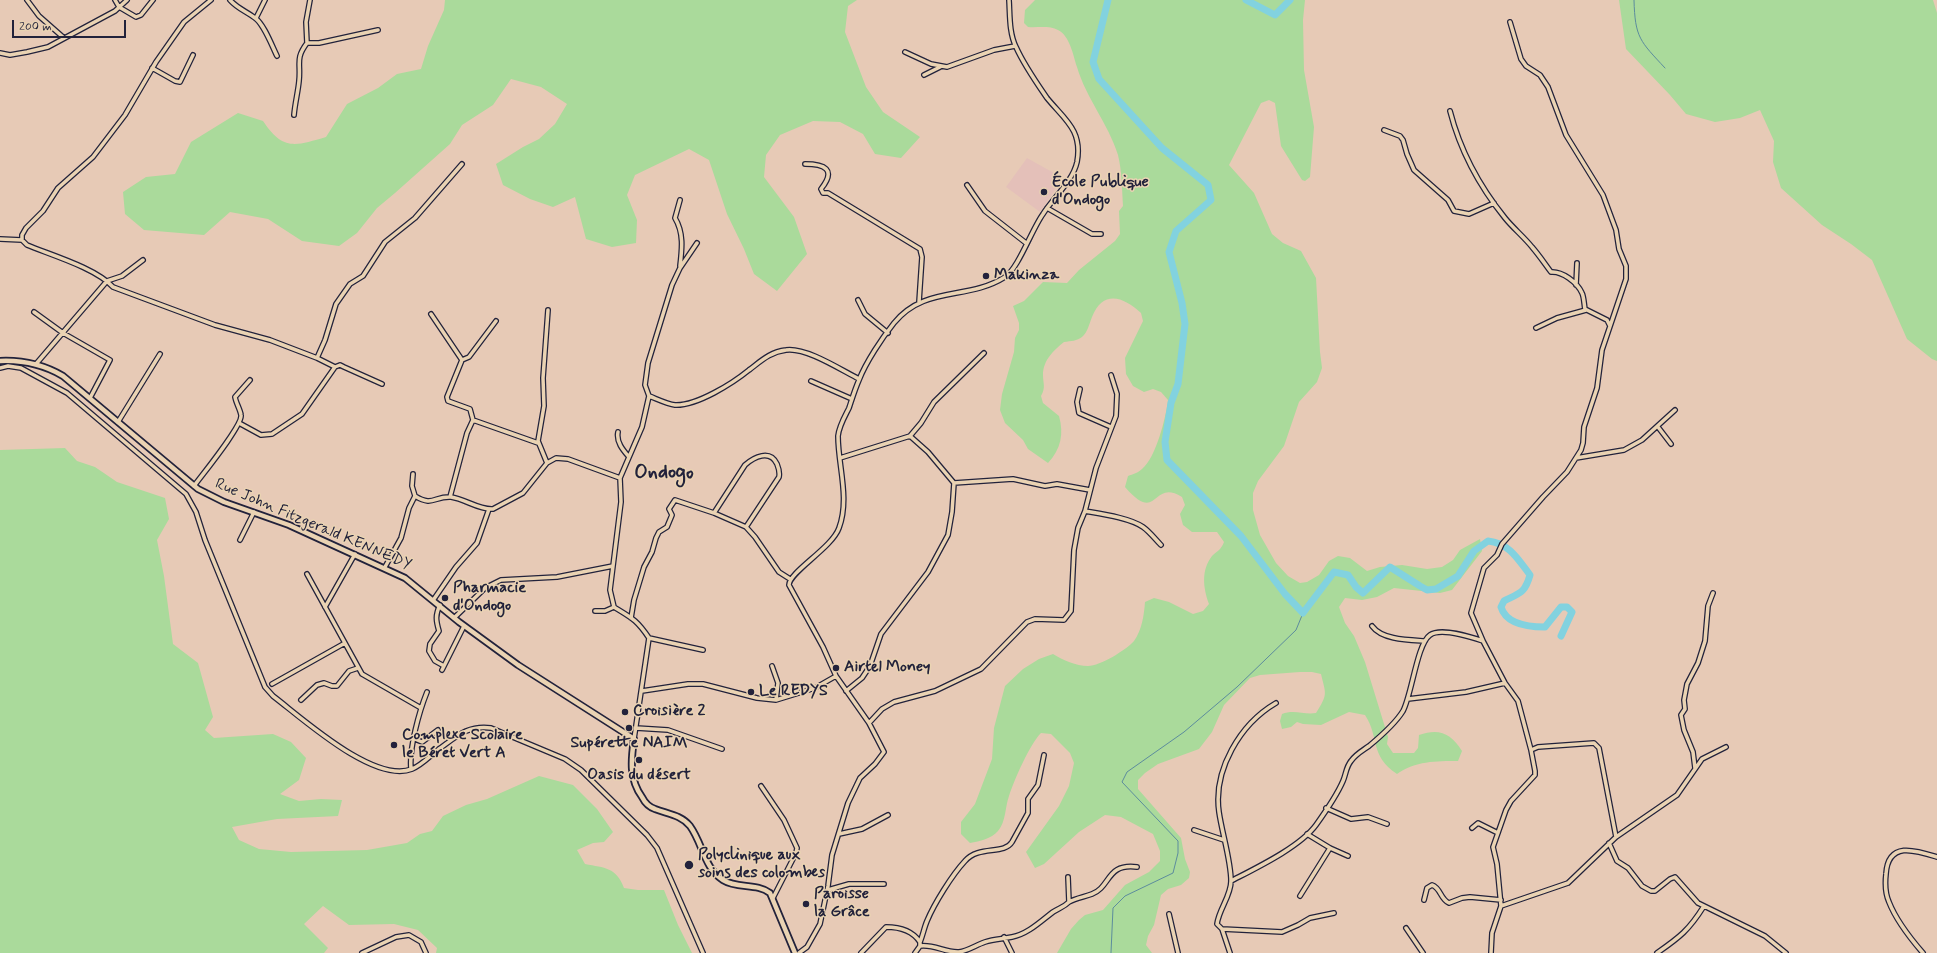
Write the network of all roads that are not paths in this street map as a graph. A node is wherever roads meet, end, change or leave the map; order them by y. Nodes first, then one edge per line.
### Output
1 (27, 0) edge
2 (115, 0) edge
3 (127, 0) edge
4 (153, 0) edge
5 (211, 0) edge
6 (230, 0) edge
7 (265, 0) edge
8 (310, 0) edge
9 (1008, 0) edge
10 (119, 7) junction
11 (256, 18) junction
12 (1510, 22) dead end
13 (378, 30) dead end
14 (64, 38) junction
15 (307, 43) junction
16 (1015, 46) junction
17 (905, 52) dead end
18 (0, 53) edge
19 (194, 55) dead end
20 (277, 56) dead end
21 (940, 67) junction
22 (152, 68) junction
23 (924, 75) dead end
24 (1450, 111) dead end
25 (294, 115) dead end
26 (1384, 130) dead end
27 (462, 164) dead end
28 (805, 164) dead end
29 (967, 186) dead end
30 (680, 200) dead end
31 (1494, 203) junction
32 (1047, 208) junction
33 (1100, 234) dead end
34 (0, 239) edge
35 (22, 240) junction
36 (697, 243) dead end
37 (1026, 243) junction
38 (143, 260) dead end
39 (1577, 263) dead end
40 (680, 268) junction
41 (107, 281) junction
42 (1576, 285) junction
43 (858, 300) dead end
44 (918, 302) junction
45 (548, 310) dead end
46 (1586, 310) junction
47 (34, 312) dead end
48 (431, 314) dead end
49 (496, 321) dead end
50 (1610, 326) junction
51 (1536, 328) dead end
52 (63, 333) junction
53 (888, 333) junction
54 (984, 353) dead end
55 (160, 354) dead end
56 (316, 358) junction
57 (462, 360) junction
58 (0, 361) edge
59 (36, 364) junction
60 (334, 367) junction
61 (0, 368) edge
62 (1111, 375) dead end
63 (859, 379) junction
64 (250, 380) dead end
65 (811, 381) dead end
66 (382, 384) dead end
67 (1080, 389) dead end
68 (649, 396) junction
69 (90, 398) junction
70 (852, 399) junction
71 (1675, 410) dead end
72 (473, 420) junction
73 (118, 422) junction
74 (239, 423) junction
75 (1111, 427) junction
76 (1658, 427) junction
77 (618, 432) dead end
78 (910, 436) junction
79 (538, 443) junction
80 (1671, 444) dead end
81 (629, 457) junction
82 (840, 458) junction
83 (1576, 458) junction
84 (546, 463) junction
85 (413, 474) dead end
86 (620, 478) junction
87 (954, 483) junction
88 (966, 483) junction
89 (194, 486) junction
90 (1090, 490) junction
91 (952, 492) junction
92 (415, 496) junction
93 (450, 497) junction
94 (489, 509) junction
95 (254, 512) junction
96 (1086, 512) junction
97 (714, 513) junction
98 (746, 527) junction
99 (240, 540) dead end
100 (1161, 545) dead end
101 (355, 554) junction
102 (613, 566) junction
103 (385, 567) junction
104 (307, 574) dead end
105 (790, 579) junction
106 (1713, 593) dead end
107 (434, 599) junction
108 (440, 605) junction
109 (325, 607) junction
110 (614, 607) junction
111 (595, 611) dead end
112 (454, 618) junction
113 (631, 618) junction
114 (464, 626) junction
115 (1372, 626) dead end
116 (649, 638) junction
117 (1425, 641) junction
118 (1483, 642) junction
119 (345, 643) junction
120 (703, 650) dead end
121 (444, 666) junction
122 (772, 666) dead end
123 (358, 668) junction
124 (442, 670) dead end
125 (836, 676) junction
126 (1505, 682) junction
127 (272, 684) dead end
128 (642, 691) junction
129 (846, 691) junction
130 (427, 692) dead end
131 (1408, 699) junction
132 (301, 700) dead end
133 (776, 700) junction
134 (1276, 702) dead end
135 (421, 708) junction
136 (869, 723) junction
137 (636, 728) junction
138 (438, 730) dead end
139 (415, 739) junction
140 (634, 739) junction
141 (722, 748) dead end
142 (1726, 748) dead end
143 (1531, 750) junction
144 (1044, 755) dead end
145 (1695, 768) junction
146 (411, 769) junction
147 (761, 786) dead end
148 (1326, 808) junction
149 (888, 815) dead end
150 (1387, 824) dead end
151 (1472, 828) dead end
152 (1194, 830) dead end
153 (1498, 833) junction
154 (838, 834) junction
155 (1307, 834) junction
156 (1616, 837) junction
157 (1224, 840) junction
158 (1609, 843) junction
159 (1330, 848) junction
160 (1348, 856) dead end
161 (1937, 857) edge
162 (1137, 867) dead end
163 (1068, 877) dead end
164 (1231, 881) junction
165 (884, 884) dead end
166 (828, 890) junction
167 (1300, 896) dead end
168 (773, 898) junction
169 (1424, 900) dead end
170 (1501, 900) junction
171 (1068, 902) junction
172 (1501, 906) junction
173 (1704, 906) junction
174 (1334, 913) dead end
175 (1169, 914) dead end
176 (1406, 928) dead end
177 (1222, 929) junction
178 (1004, 937) junction
179 (920, 942) junction
180 (920, 946) junction
181 (362, 953) edge
182 (426, 953) edge
183 (703, 953) edge
184 (795, 953) edge
185 (799, 953) edge
186 (861, 953) edge
187 (915, 953) edge
188 (1012, 953) edge
189 (1178, 953) edge
190 (1230, 953) edge
191 (1423, 953) edge
192 (1491, 953) edge
193 (1657, 953) edge
194 (1786, 953) edge
195 (1923, 953) edge

1 - 14 street
2 - 10 street
3 - 10 street
4 - 10 street
5 - 22 street
6 - 11 street
7 - 11 street
8 - 15 street
9 - 16 street
10 - 14 street
11 - 20 street
12 - 50 street
13 - 15 street
14 - 18 street
15 - 25 street
16 - 21 street
16 - 32 street
17 - 21 street
19 - 22 street
21 - 23 street
22 - 35 street
24 - 31 street
26 - 31 street
27 - 56 street
28 - 44 street
29 - 37 street
30 - 40 street
31 - 42 street
32 - 33 street
32 - 37 street
34 - 35 street
35 - 41 street
36 - 40 street
37 - 44 street
38 - 41 street
39 - 42 street
40 - 68 street
41 - 52 street
41 - 56 street
42 - 46 street
43 - 53 street
44 - 53 street
45 - 79 street
46 - 50 street
46 - 51 street
47 - 52 street
48 - 57 street
49 - 57 street
50 - 83 street
52 - 59 street
52 - 69 street
53 - 63 street
54 - 78 street
55 - 73 street
56 - 60 street
57 - 72 street
58 - 59 street, Rue John Fitzgerald KENNEDY
59 - 69 street, Rue John Fitzgerald KENNEDY
60 - 66 street
60 - 74 street
61 - 146 street
62 - 75 street
63 - 68 street
63 - 70 street
64 - 74 street
65 - 70 street
67 - 75 street
68 - 81 street
69 - 73 street, Rue John Fitzgerald KENNEDY
70 - 82 street
71 - 76 street
72 - 79 street
72 - 93 street
73 - 89 street, Rue John Fitzgerald KENNEDY
74 - 89 street
75 - 90 street
76 - 80 street
76 - 83 street
77 - 81 street
78 - 82 street
78 - 87 street
79 - 84 street
81 - 86 street
82 - 105 street
83 - 118 street
84 - 86 street
84 - 94 street
85 - 92 street
86 - 102 street
87 - 88 street
87 - 91 street
88 - 90 street
88 - 91 street
89 - 95 street, Rue John Fitzgerald KENNEDY
90 - 96 street
91 - 129 street
92 - 93 street
92 - 103 street
93 - 94 street
94 - 107 street
95 - 99 street
95 - 101 street, Rue John Fitzgerald KENNEDY
96 - 100 street
96 - 136 street
97 - 98 street
97 - 98 street
97 - 113 street
98 - 105 street
101 - 103 street, Rue John Fitzgerald KENNEDY
101 - 109 street
102 - 110 street
102 - 112 street
103 - 107 street, Rue John Fitzgerald KENNEDY
104 - 109 street
105 - 125 street
106 - 145 street
107 - 108 street, Rue John Fitzgerald KENNEDY
108 - 112 street, Rue John Fitzgerald KENNEDY
108 - 121 street
109 - 119 street
110 - 111 street
110 - 113 street
112 - 114 street, Rue John Fitzgerald KENNEDY
113 - 116 street
114 - 121 street
114 - 140 street, Rue John Fitzgerald KENNEDY
115 - 117 street
116 - 120 street
116 - 128 street
117 - 118 street
117 - 131 street
118 - 126 street
119 - 123 street
119 - 127 street
121 - 124 street
122 - 133 street
123 - 132 street
123 - 135 street
125 - 129 street
125 - 133 street
126 - 131 street
126 - 143 street
128 - 133 street
128 - 137 street
129 - 136 street
130 - 135 street
131 - 148 street
134 - 157 street
135 - 139 street
136 - 154 street
137 - 140 street
137 - 141 street
138 - 139 street
139 - 146 street
140 - 168 street
142 - 145 street
143 - 153 street
143 - 156 street
144 - 179 street
145 - 156 street
146 - 183 street
147 - 168 street
148 - 150 street
148 - 155 street
149 - 154 street
151 - 153 street
152 - 157 street
153 - 170 street
154 - 166 street
155 - 159 street
155 - 164 street
156 - 158 street
157 - 164 street
158 - 172 street
158 - 173 street
159 - 160 street
159 - 167 street
161 - 195 street
162 - 171 street
163 - 171 street
164 - 177 street
165 - 166 street
166 - 185 street
168 - 184 street
169 - 170 street
170 - 172 street
171 - 178 street
172 - 192 street
173 - 193 street
173 - 194 street
174 - 177 street
175 - 189 street
176 - 191 street
177 - 190 street
178 - 180 street
178 - 188 street
179 - 180 street
179 - 186 street
180 - 187 street
181 - 182 street

